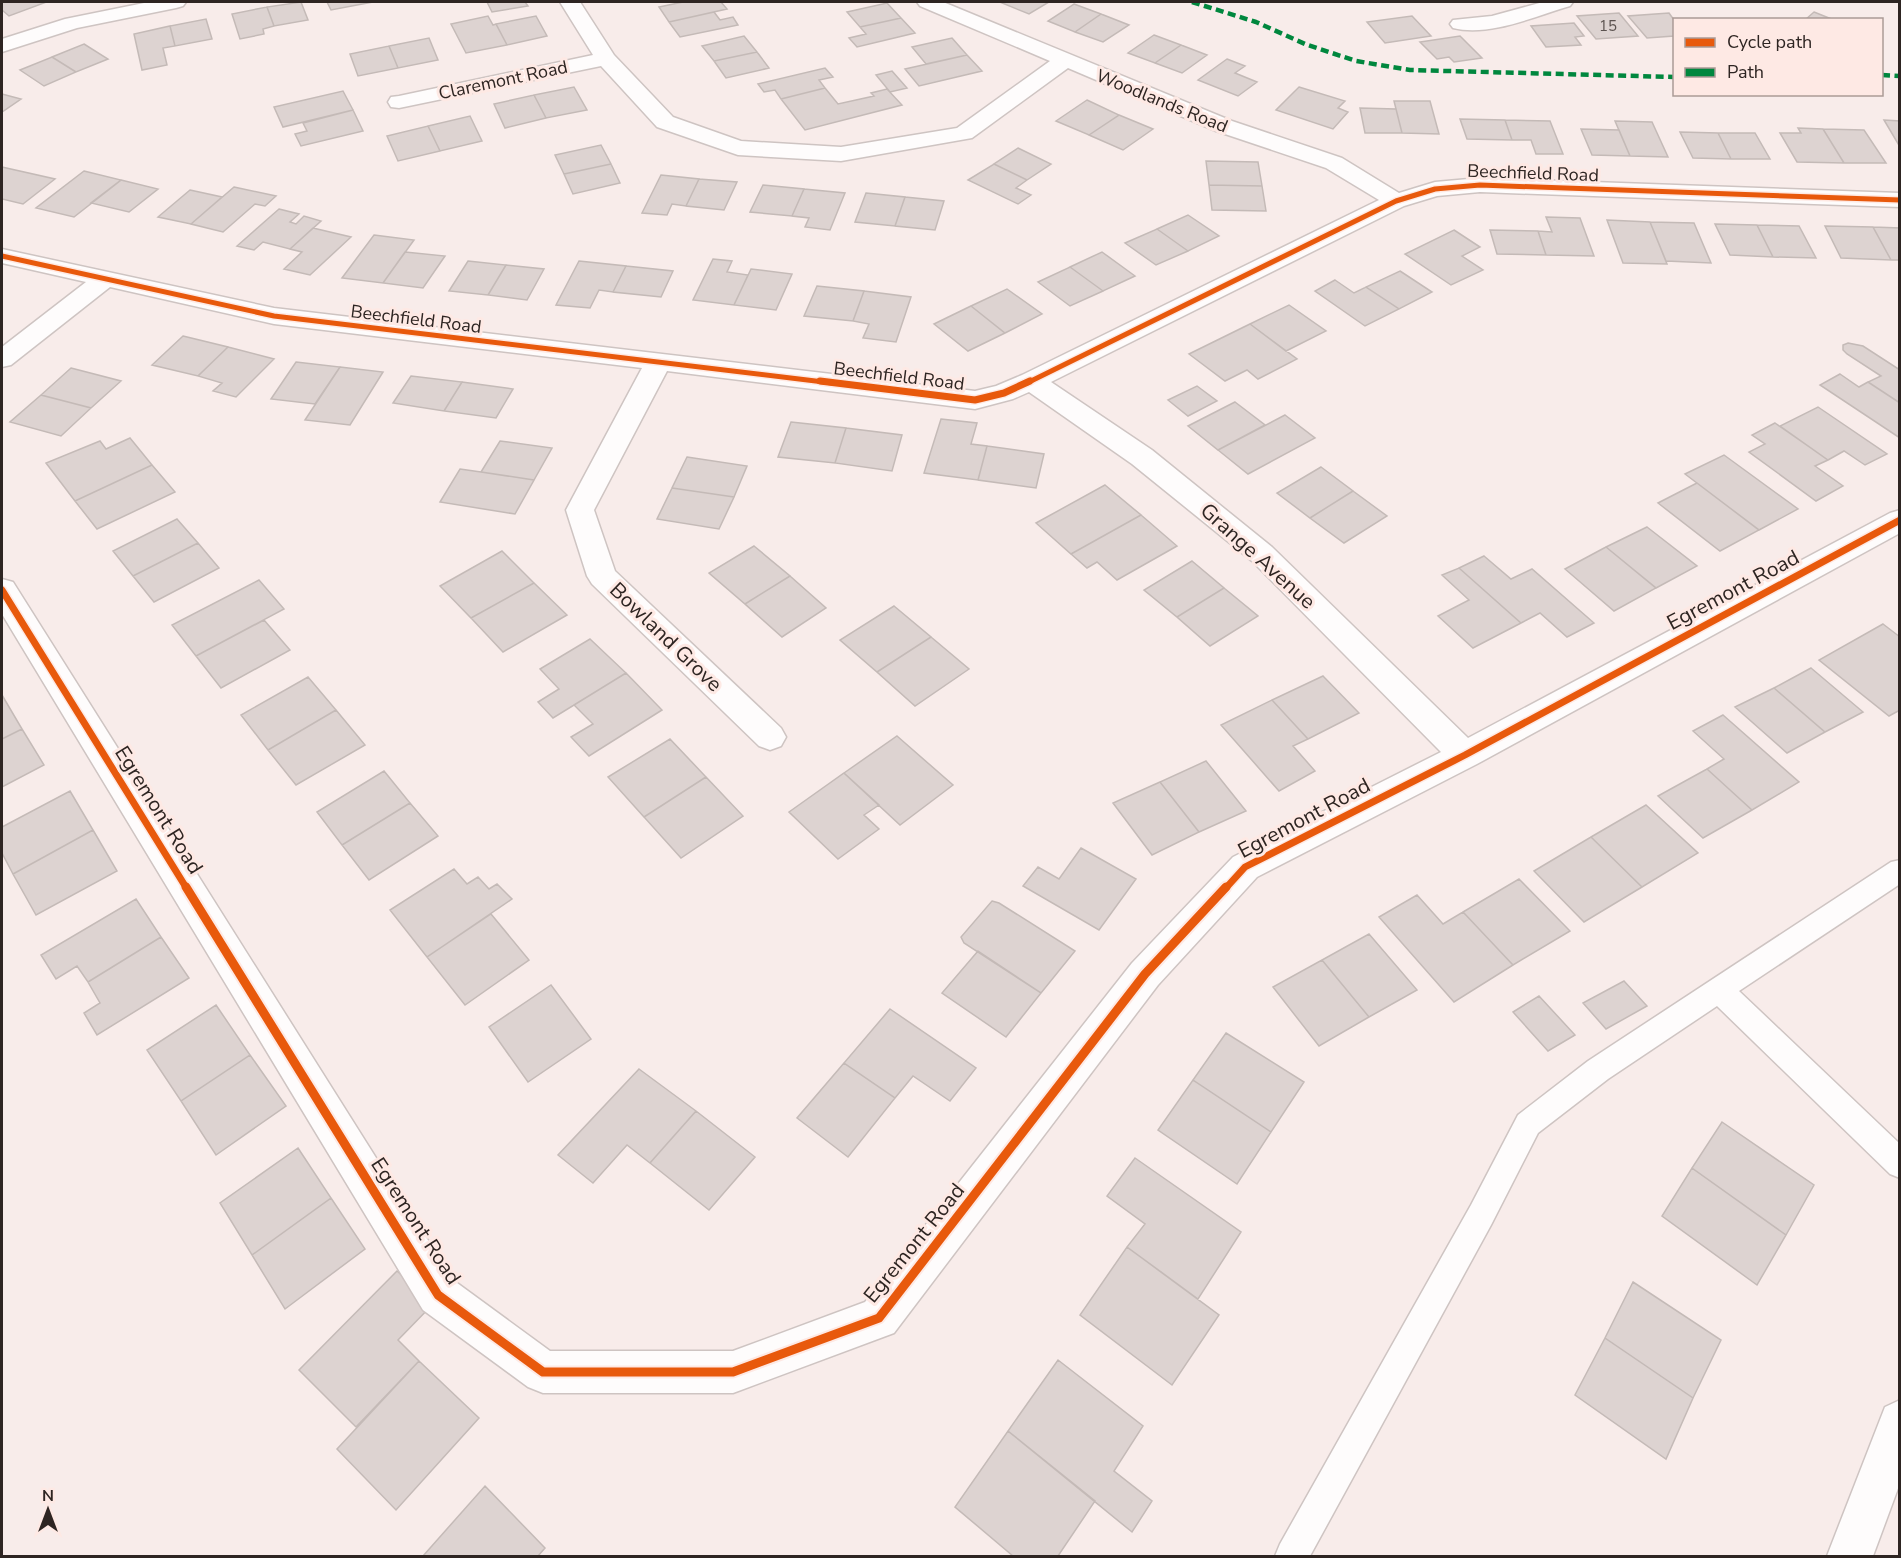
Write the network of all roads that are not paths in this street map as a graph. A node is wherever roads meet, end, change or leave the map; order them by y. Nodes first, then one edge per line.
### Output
1 (176, 2) edge
2 (570, 2) edge
3 (927, 2) edge
4 (1563, 2) edge
5 (1460, 24) dead end
6 (7, 44) edge
7 (606, 59) junction
8 (1064, 61) junction
9 (399, 102) dead end
10 (1899, 200) edge
11 (1396, 201) junction
12 (2, 256) edge
13 (106, 278) junction
14 (2, 359) edge
15 (658, 363) junction
16 (1031, 381) junction
17 (1899, 520) edge
18 (2, 590) edge
19 (770, 737) dead end
20 (1465, 755) junction
21 (1899, 870) edge
22 (1720, 992) junction
23 (1899, 1164) edge
24 (1899, 1422) edge
25 (1292, 1557) edge
26 (1850, 1557) edge

1 - 6 street
2 - 7 street
3 - 8 street, Woodlands Road
4 - 5 street
7 - 8 street
7 - 9 street, Claremont Road
8 - 11 street, Woodlands Road
10 - 11 street, Beechfield Road
11 - 16 street, Beechfield Road
12 - 13 street, Beechfield Road
13 - 14 street
13 - 15 street, Beechfield Road
15 - 16 street, Beechfield Road
15 - 19 street, Bowland Grove
16 - 20 street, Grange Avenue
17 - 20 street, Egremont Road
18 - 20 street, Egremont Road
21 - 22 lane
22 - 23 lane
22 - 25 lane
24 - 26 street

